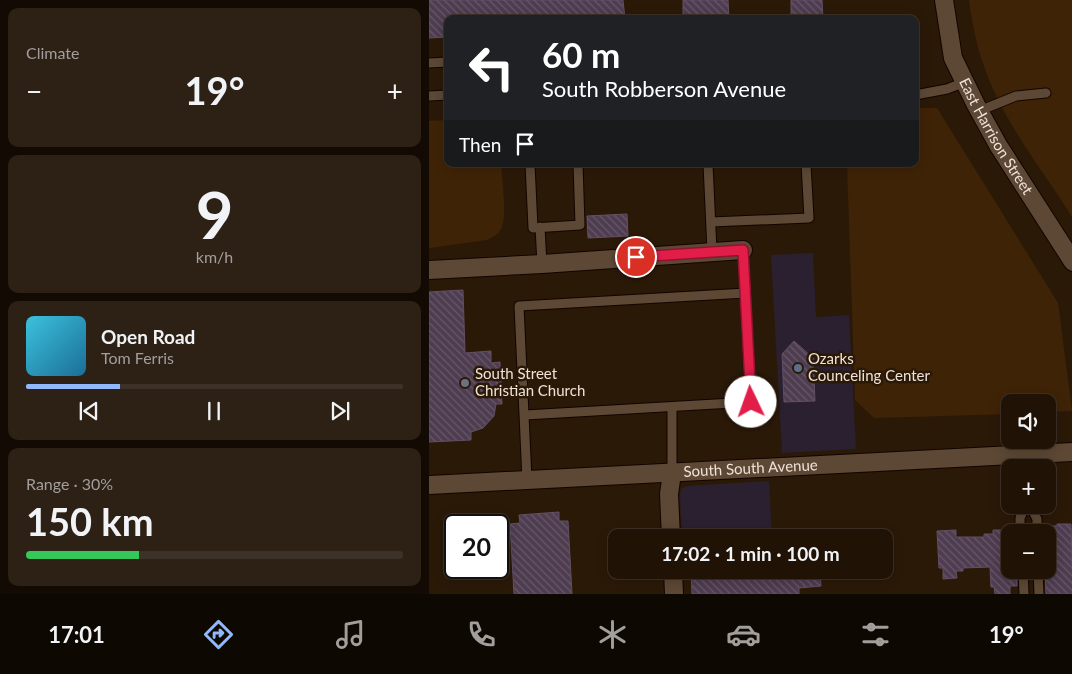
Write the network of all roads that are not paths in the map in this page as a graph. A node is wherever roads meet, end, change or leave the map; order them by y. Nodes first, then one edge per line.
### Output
1 (944, 0) edge
2 (444, 62) edge
3 (429, 63) edge
4 (965, 82) junction
5 (1046, 93) dead end
6 (919, 94) edge
7 (429, 96) edge
8 (444, 96) edge
9 (979, 111) junction
10 (530, 167) edge
11 (578, 167) edge
12 (708, 167) edge
13 (806, 167) edge
14 (711, 222) junction
15 (540, 227) junction
16 (743, 250) joint
17 (712, 251) junction
18 (1072, 262) edge
19 (542, 264) junction
20 (429, 270) edge
21 (746, 293) junction
22 (672, 407) junction
23 (525, 415) junction
24 (1072, 452) edge
25 (1035, 459) edge
26 (1001, 462) edge
27 (672, 473) junction
28 (527, 480) junction
29 (429, 485) edge
30 (671, 529) edge
31 (673, 579) edge
32 (1023, 579) edge
33 (1038, 579) edge
34 (674, 594) edge
35 (1024, 594) edge
36 (1039, 594) edge

1 - 4 street, East Harrison Street
2 - 3 lane
4 - 6 lane
4 - 9 street, East Harrison Street
5 - 9 lane
7 - 8 lane
9 - 18 street, East Harrison Street
10 - 15 lane
11 - 15 lane
12 - 14 lane
13 - 14 lane
14 - 17 lane
15 - 19 lane
16 - 17 street
16 - 21 lane
17 - 19 street
19 - 20 street
21 - 22 lane
21 - 23 lane
22 - 23 lane
22 - 27 lane
23 - 28 lane
24 - 25 street, South South Avenue
26 - 27 street, South South Avenue
27 - 28 street, South South Avenue
27 - 30 street
28 - 29 street, South South Avenue
31 - 34 street
32 - 35 lane
33 - 36 lane

